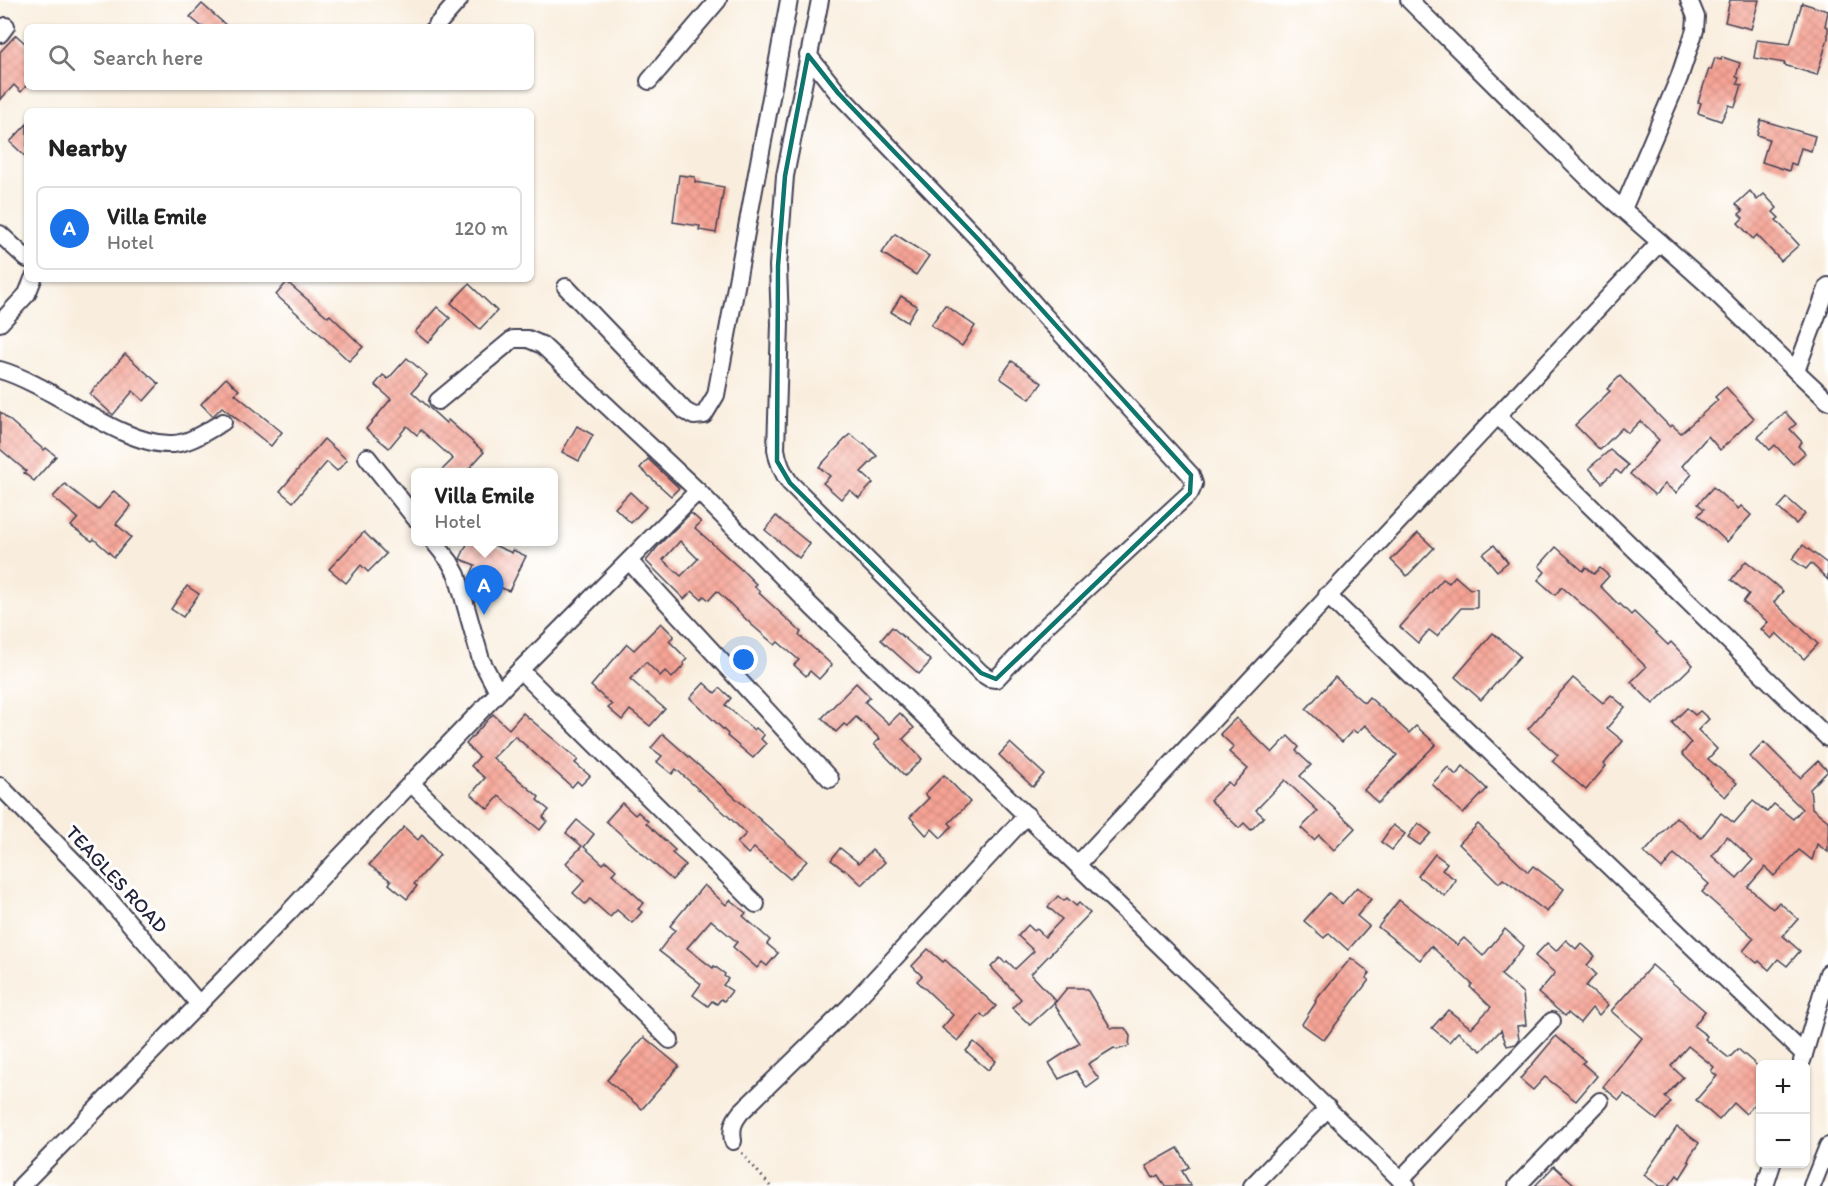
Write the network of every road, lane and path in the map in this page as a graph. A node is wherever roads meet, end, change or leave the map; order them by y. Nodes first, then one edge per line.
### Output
1 (459, 0) edge
2 (718, 0) edge
3 (789, 0) edge
4 (820, 0) edge
5 (1689, 0) edge
6 (1414, 2) edge
7 (438, 24) edge
8 (808, 55) junction
9 (649, 81) dead end
10 (1623, 209) junction
11 (0, 234) edge
12 (1660, 242) junction
13 (24, 256) edge
14 (32, 282) edge
15 (1828, 286) edge
16 (566, 287) dead end
17 (0, 323) edge
18 (0, 370) edge
19 (1797, 371) junction
20 (438, 400) dead end
21 (1828, 400) edge
22 (1497, 415) junction
23 (223, 422) dead end
24 (367, 457) dead end
25 (698, 491) junction
26 (411, 513) edge
27 (437, 546) edge
28 (629, 561) junction
29 (1327, 595) junction
30 (520, 670) junction
31 (498, 692) junction
32 (1828, 738) edge
33 (830, 779) dead end
34 (411, 783) junction
35 (0, 786) edge
36 (1027, 815) junction
37 (1078, 864) junction
38 (756, 904) dead end
39 (1828, 973) edge
40 (199, 1005) junction
41 (1552, 1022) dead end
42 (670, 1041) dead end
43 (1802, 1059) edge
44 (1600, 1101) dead end
45 (1328, 1108) junction
46 (733, 1141) joint
47 (1828, 1146) edge
48 (1771, 1168) edge
49 (1404, 1183) edge
50 (21, 1186) edge
51 (770, 1186) edge
52 (1252, 1186) edge
53 (1517, 1186) edge
54 (1765, 1186) edge
55 (1812, 1186) edge

1 - 7 street
2 - 9 street
3 - 16 street
4 - 8 street
5 - 10 street
6 - 10 street
8 - 8 street
10 - 12 street
11 - 13 street
12 - 19 street
12 - 22 street
14 - 17 street
15 - 19 street
18 - 23 street
19 - 21 street
20 - 25 street
22 - 29 street
22 - 32 street
24 - 26 street
25 - 28 street
25 - 36 street
27 - 31 street
28 - 30 street
28 - 33 street
29 - 37 street
29 - 43 street
30 - 31 street
30 - 38 street
31 - 34 street
34 - 40 street
34 - 42 street
35 - 40 street, TEAGLES ROAD
36 - 37 street
36 - 46 street
37 - 45 street
39 - 43 street
40 - 50 street
41 - 49 street
44 - 53 street
45 - 49 street
45 - 52 street
46 - 51 path
47 - 55 street
48 - 54 street

